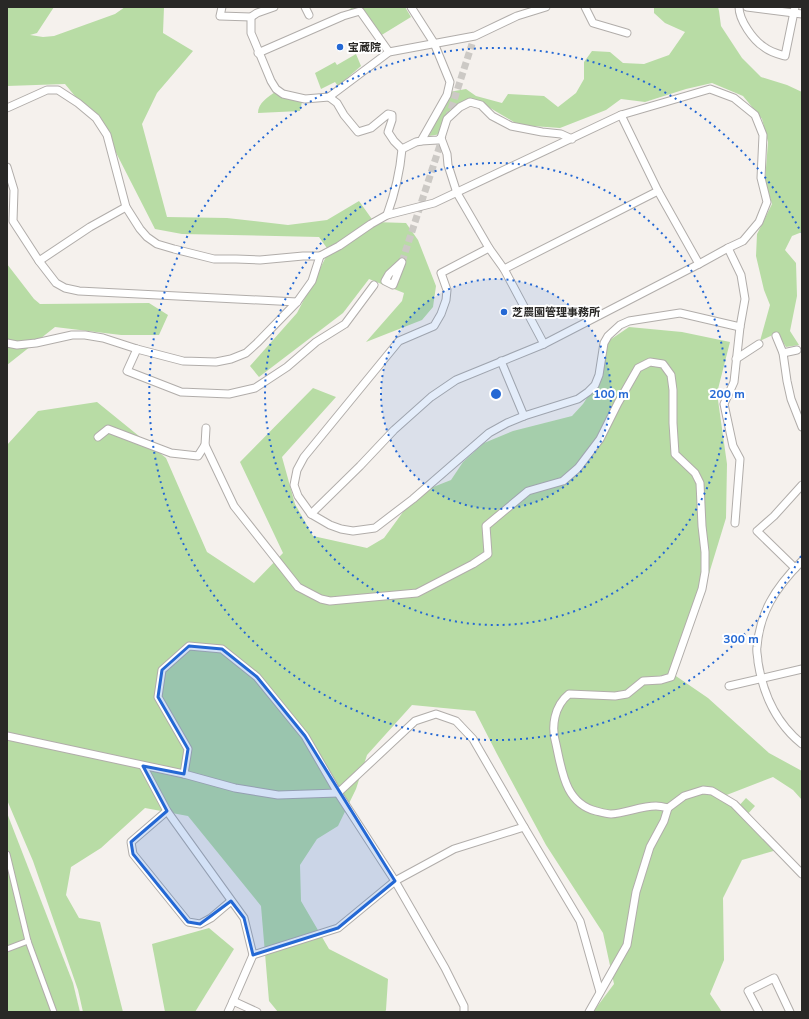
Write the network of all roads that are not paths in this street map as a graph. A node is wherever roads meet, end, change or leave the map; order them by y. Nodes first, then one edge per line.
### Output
1 (222, 7) edge
2 (274, 7) edge
3 (305, 7) edge
4 (411, 7) edge
5 (546, 7) edge
6 (585, 7) edge
7 (739, 7) edge
8 (747, 7) edge
9 (760, 8) edge
10 (794, 10) edge
11 (802, 14) edge
12 (310, 15) dead end
13 (251, 17) junction
14 (627, 33) dead end
15 (475, 36) junction
16 (434, 43) junction
17 (472, 44) tunnel mouth
18 (389, 52) junction
19 (258, 53) junction
20 (329, 97) junction
21 (7, 108) edge
22 (621, 115) junction
23 (441, 138) junction
24 (572, 139) junction
25 (421, 141) junction
26 (402, 149) junction
27 (7, 167) edge
28 (658, 191) junction
29 (457, 193) junction
30 (126, 207) junction
31 (387, 215) junction
32 (489, 248) junction
33 (728, 248) junction
34 (320, 256) junction
35 (39, 261) junction
36 (699, 264) junction
37 (504, 268) junction
38 (374, 285) dead end
39 (297, 302) junction
40 (740, 327) junction
41 (776, 336) dead end
42 (7, 343) edge
43 (544, 344) junction
44 (759, 344) dead end
45 (137, 349) junction
46 (797, 350) dead end
47 (783, 353) junction
48 (736, 359) junction
49 (501, 361) junction
50 (524, 416) junction
51 (802, 427) edge
52 (206, 428) dead end
53 (98, 437) dead end
54 (205, 444) junction
55 (802, 485) edge
56 (311, 514) junction
57 (735, 523) dead end
58 (802, 561) edge
59 (795, 568) junction
60 (802, 670) edge
61 (761, 679) junction
62 (729, 686) dead end
63 (7, 736) edge
64 (802, 744) edge
65 (143, 766) junction
66 (184, 774) junction
67 (338, 793) junction
68 (668, 808) junction
69 (167, 811) junction
70 (524, 827) junction
71 (7, 854) edge
72 (802, 874) edge
73 (394, 881) junction
74 (231, 901) junction
75 (28, 941) junction
76 (7, 949) edge
77 (253, 955) junction
78 (600, 992) junction
79 (233, 1001) junction
80 (54, 1012) edge
81 (228, 1012) edge
82 (257, 1012) edge
83 (464, 1012) edge
84 (589, 1012) edge
85 (759, 1012) edge
86 (790, 1012) edge

1 - 13 street
2 - 13 street
3 - 12 street
4 - 16 street
5 - 15 street
6 - 14 street
7 - 10 street
8 - 9 street
9 - 10 street
10 - 11 street
13 - 19 street
15 - 16 street
15 - 17 street
16 - 18 street
16 - 25 street
18 - 19 street
18 - 20 street
19 - 20 street
20 - 26 street
21 - 30 street
22 - 24 street
22 - 28 street
22 - 33 street
23 - 24 street
23 - 25 street
23 - 29 street
24 - 29 street
25 - 26 street
26 - 31 street
27 - 35 street
28 - 36 street
28 - 37 street
29 - 31 street
29 - 32 street
30 - 34 street
30 - 35 street
31 - 34 street
32 - 37 street
32 - 56 street
33 - 36 street
33 - 40 street
34 - 39 street
35 - 39 street
36 - 43 street
37 - 43 street
38 - 45 street
39 - 45 street
40 - 48 street
40 - 50 street
41 - 47 street
42 - 45 street
43 - 49 street
44 - 48 street
46 - 47 street
47 - 51 street
48 - 57 street
49 - 50 street
49 - 56 street
50 - 56 street
52 - 54 street
53 - 54 street
54 - 68 street
55 - 59 street
58 - 59 street
59 - 61 street
60 - 61 street
61 - 62 street
61 - 64 street
63 - 65 street
65 - 66 street
65 - 69 street
66 - 67 street
66 - 67 street
67 - 70 street
67 - 73 street
68 - 72 street
68 - 78 street
69 - 74 street
69 - 74 street
70 - 73 street
70 - 78 street
71 - 75 street
73 - 77 street
73 - 83 street
74 - 77 street
75 - 76 street
75 - 80 street
77 - 79 street
78 - 84 street
79 - 81 street
79 - 82 street
85 - 86 street

